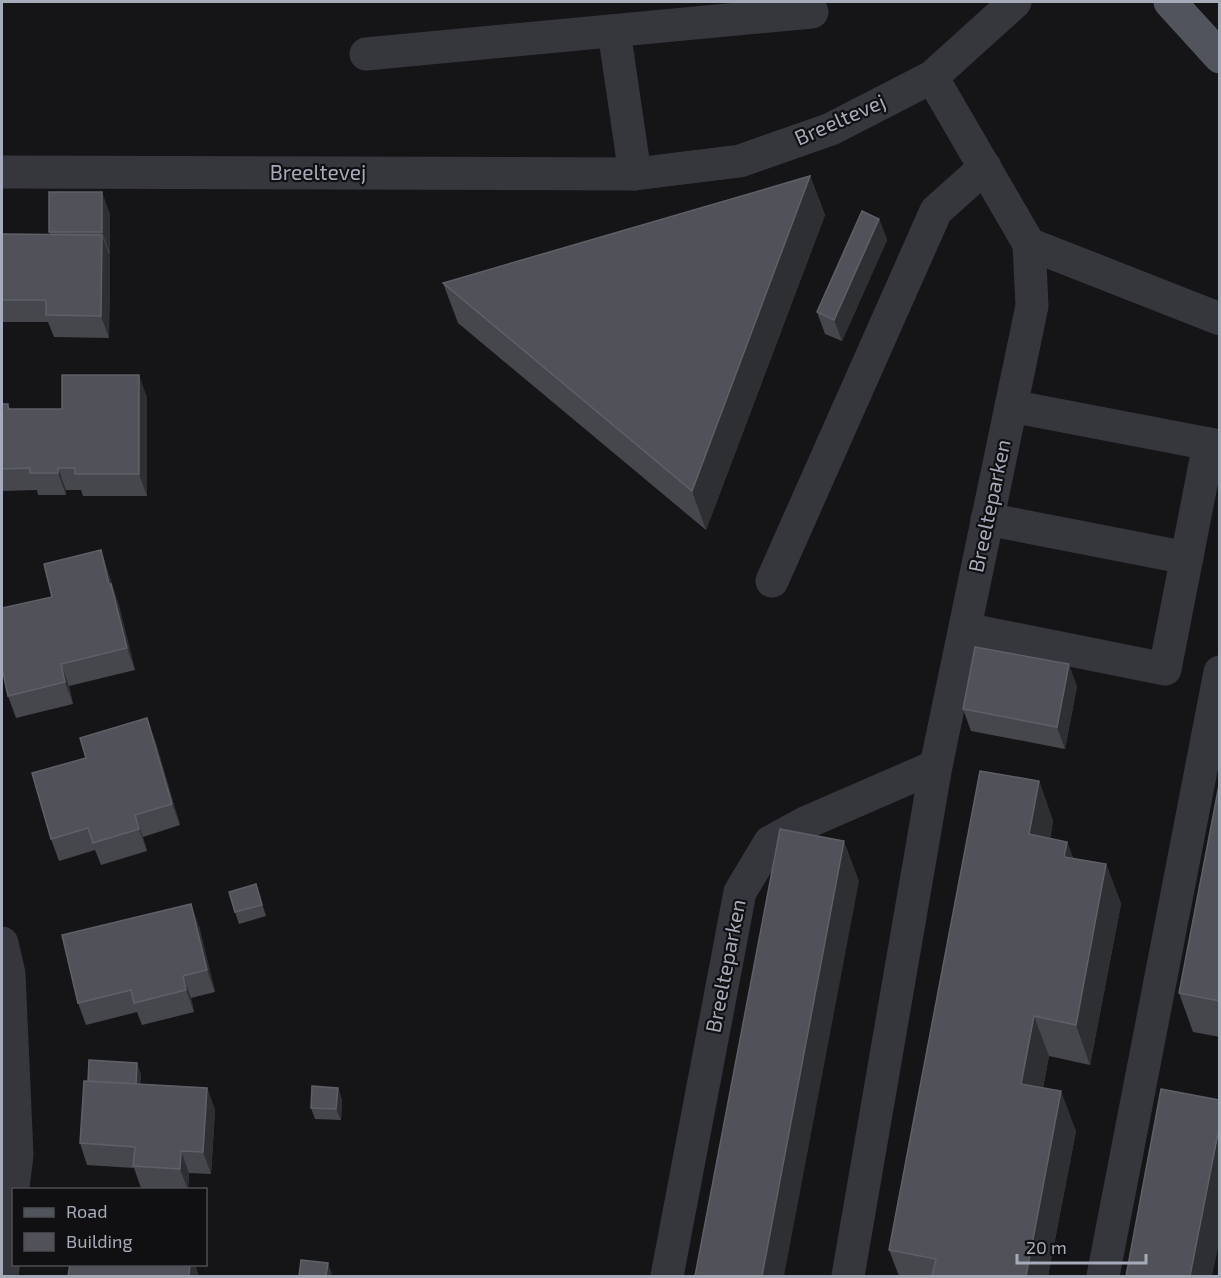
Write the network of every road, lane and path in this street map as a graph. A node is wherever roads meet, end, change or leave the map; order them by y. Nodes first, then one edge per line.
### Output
1 (1015, 2) edge
2 (1170, 2) edge
3 (813, 12) dead end
4 (614, 31) junction
5 (366, 54) dead end
6 (1220, 57) edge
7 (932, 76) junction
8 (985, 167) junction
9 (2, 172) edge
10 (635, 174) junction
11 (1029, 244) junction
12 (1220, 319) edge
13 (1011, 406) junction
14 (1214, 445) edge
15 (987, 519) junction
16 (1187, 558) junction
17 (772, 581) dead end
18 (964, 629) junction
19 (1220, 672) edge
20 (936, 766) junction
21 (2, 942) edge
22 (13, 1188) edge
23 (12, 1195) edge
24 (2, 1276) edge
25 (667, 1276) edge
26 (848, 1276) edge
27 (1103, 1276) edge

1 - 7 street, Breeltevej
2 - 6 main road
3 - 4 street
4 - 5 street
4 - 10 street
7 - 8 street, Breelteparken
7 - 10 street, Breeltevej
8 - 11 street, Breelteparken
8 - 17 street
9 - 10 street, Breeltevej
11 - 12 street
11 - 13 street, Breelteparken
13 - 14 street
13 - 15 street, Breelteparken
14 - 16 street
15 - 16 street
15 - 18 street, Breelteparken
16 - 18 street
18 - 20 street, Breelteparken
19 - 27 street
20 - 25 street, Breelteparken
20 - 26 street, Breelteparken
21 - 22 street
23 - 24 street

